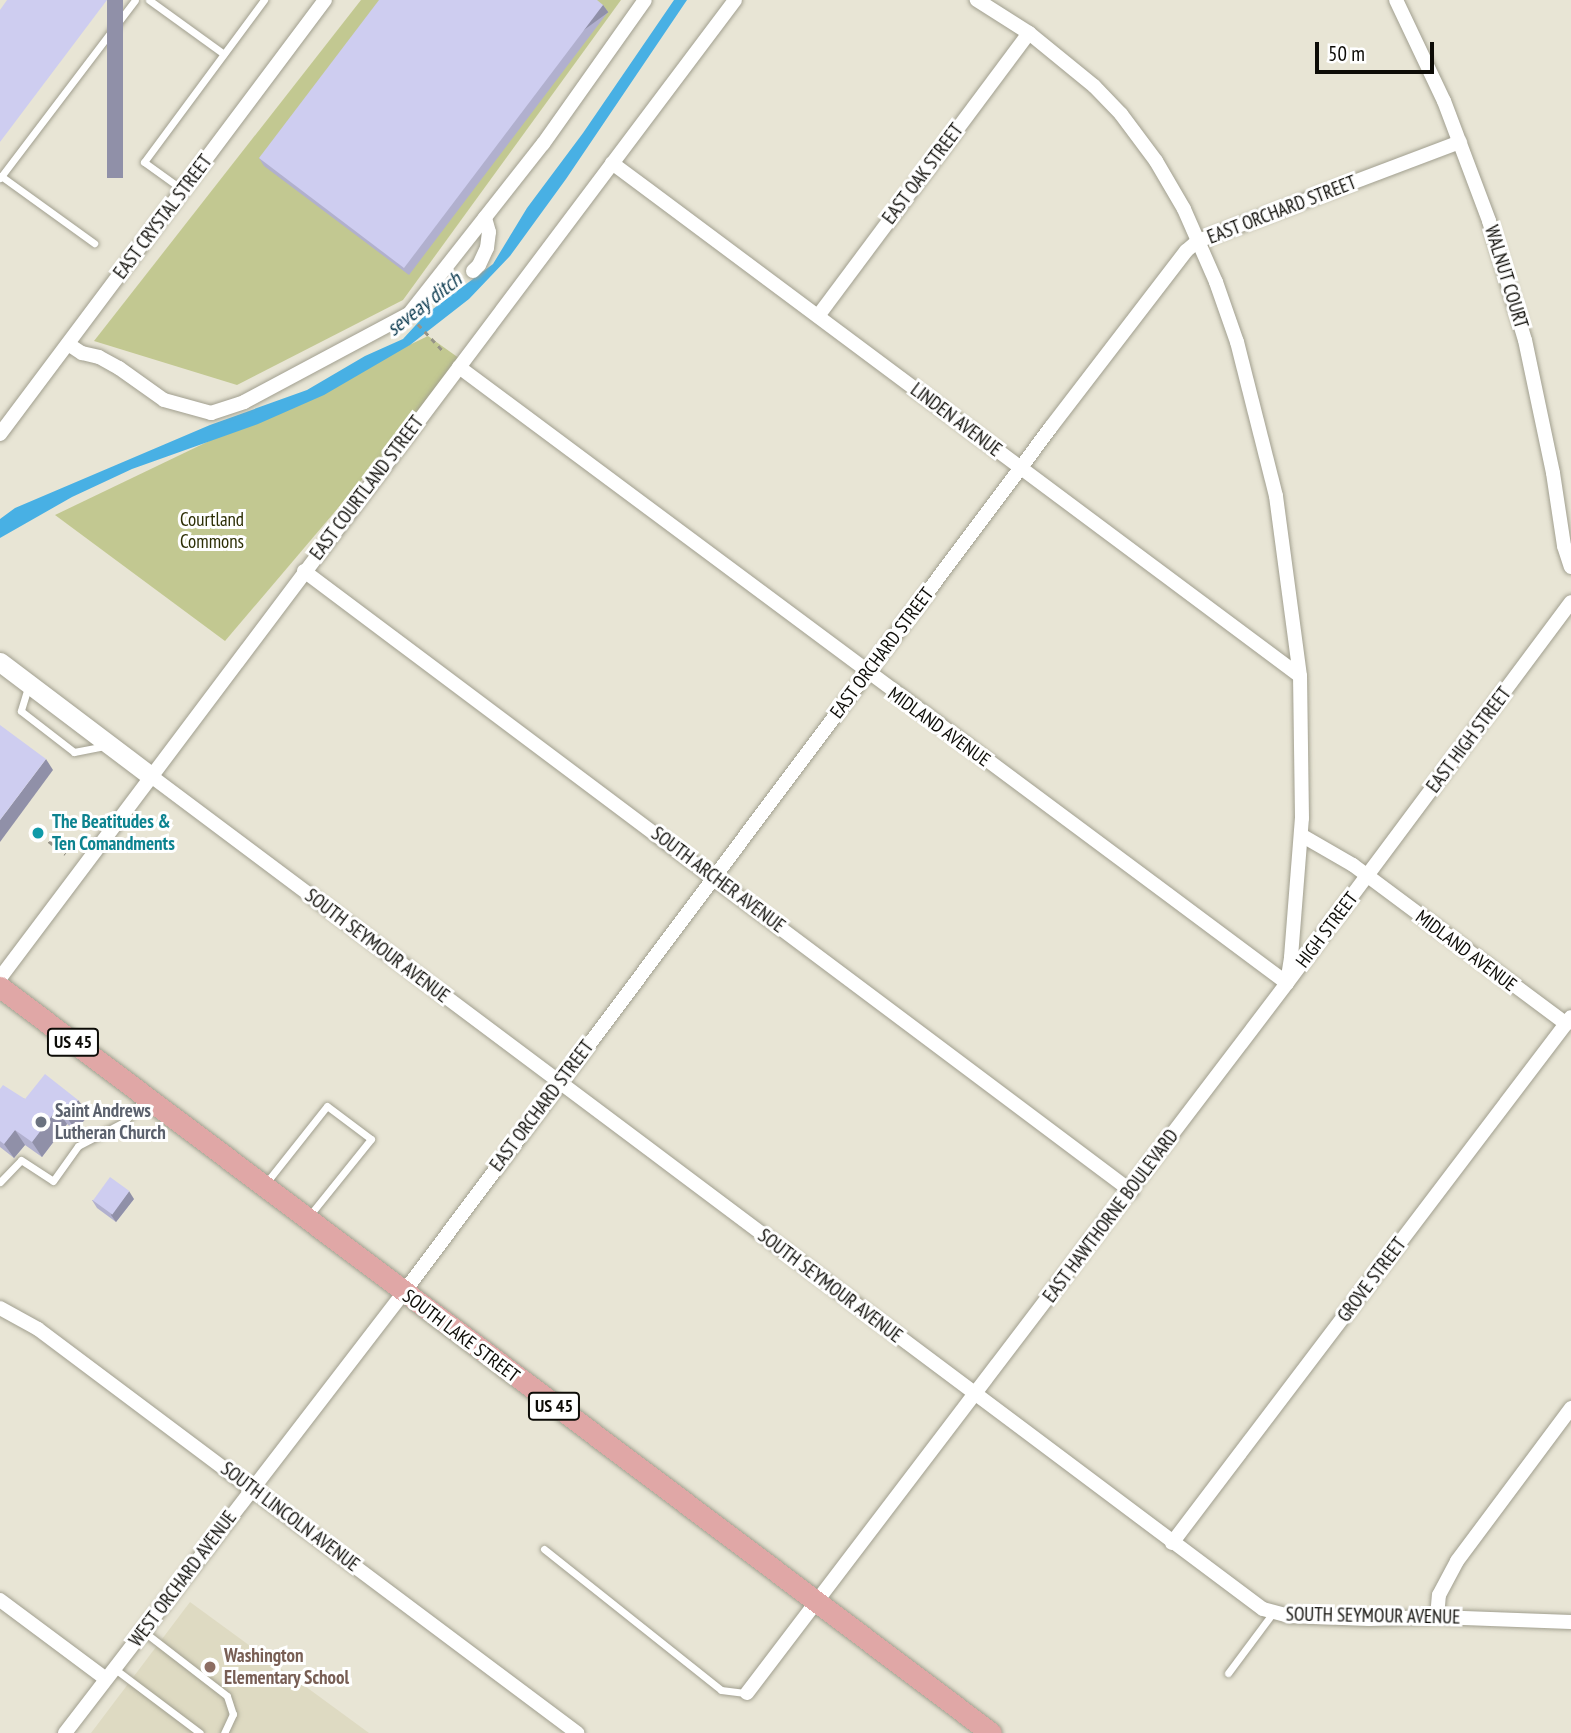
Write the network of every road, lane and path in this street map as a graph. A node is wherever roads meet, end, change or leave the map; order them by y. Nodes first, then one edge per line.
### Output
1 (135, 0) edge
2 (149, 0) edge
3 (264, 0) edge
4 (325, 0) edge
5 (645, 0) edge
6 (735, 0) edge
7 (977, 0) edge
8 (1396, 0) edge
9 (1029, 33) junction
10 (224, 54) junction
11 (1460, 142) junction
12 (612, 163) junction
13 (1, 177) edge
14 (183, 190) junction
15 (485, 218) junction
16 (1198, 241) junction
17 (94, 243) dead end
18 (473, 271) dead end
19 (409, 314) junction
20 (818, 316) junction
21 (68, 344) junction
22 (444, 352) dead end
23 (459, 367) junction
24 (0, 434) edge
25 (1021, 469) junction
26 (1571, 567) edge
27 (304, 571) junction
28 (1571, 602) edge
29 (0, 662) edge
30 (867, 674) junction
31 (1300, 676) junction
32 (29, 684) junction
33 (110, 745) junction
34 (151, 776) junction
35 (41, 835) dead end
36 (1301, 835) junction
37 (65, 854) dead end
38 (713, 877) junction
39 (1366, 877) junction
40 (0, 978) edge
41 (1287, 983) junction
42 (0, 987) edge
43 (1568, 1021) edge
44 (559, 1082) junction
45 (146, 1097) junction
46 (0, 1182) edge
47 (264, 1186) junction
48 (1130, 1191) junction
49 (307, 1219) junction
50 (404, 1292) junction
51 (0, 1307) edge
52 (974, 1394) junction
53 (1571, 1408) edge
54 (251, 1489) junction
55 (1172, 1543) junction
56 (544, 1549) dead end
57 (0, 1600) edge
58 (817, 1603) junction
59 (1272, 1614) junction
60 (1437, 1617) junction
61 (1571, 1622) edge
62 (143, 1631) junction
63 (1228, 1673) dead end
64 (110, 1674) junction
65 (747, 1693) joint
66 (69, 1732) edge
67 (200, 1733) edge
68 (224, 1733) edge
69 (577, 1733) edge
70 (991, 1733) edge

1 - 13 lane
2 - 10 lane
3 - 10 lane
4 - 14 street, EAST CRYSTAL STREET
5 - 15 street
6 - 12 street, EAST COURTLAND STREET
7 - 9 street
8 - 11 street, WALNUT COURT
9 - 16 street
9 - 20 street, EAST OAK STREET
10 - 14 lane
11 - 16 street, EAST ORCHARD STREET
11 - 26 street, WALNUT COURT
12 - 20 street, LINDEN AVENUE
12 - 23 street, EAST COURTLAND STREET
13 - 17 lane
14 - 21 street, EAST CRYSTAL STREET
15 - 18 street
15 - 19 street
16 - 25 street, EAST ORCHARD STREET
16 - 31 street
19 - 21 street
19 - 22 path
20 - 25 street, LINDEN AVENUE
21 - 24 street, EAST CRYSTAL STREET
23 - 27 street, EAST COURTLAND STREET
23 - 30 street, MIDLAND AVENUE
25 - 30 street, EAST ORCHARD STREET
25 - 31 street, LINDEN AVENUE
27 - 34 street, EAST COURTLAND STREET
27 - 38 street, SOUTH ARCHER AVENUE
28 - 39 street, EAST HIGH STREET
29 - 32 street
30 - 38 street, EAST ORCHARD STREET
30 - 41 street, MIDLAND AVENUE
31 - 36 street
32 - 33 street
32 - 33 lane
33 - 34 street
34 - 40 street, EAST COURTLAND STREET
34 - 44 street, SOUTH SEYMOUR AVENUE
35 - 37 path
36 - 39 street, MIDLAND AVENUE
36 - 41 street
38 - 44 street, EAST ORCHARD STREET
38 - 48 street, SOUTH ARCHER AVENUE
39 - 41 street, HIGH STREET
39 - 43 street, MIDLAND AVENUE
41 - 48 street, EAST HAWTHORNE BOULEVARD
42 - 45 main road, SOUTH LAKE STREET / US 45
43 - 55 street, GROVE STREET
44 - 50 street, EAST ORCHARD STREET
44 - 52 street, SOUTH SEYMOUR AVENUE
45 - 46 lane
45 - 47 main road, SOUTH LAKE STREET / US 45
47 - 49 main road, SOUTH LAKE STREET / US 45
47 - 49 lane
48 - 52 street, EAST HAWTHORNE BOULEVARD
49 - 50 main road, SOUTH LAKE STREET / US 45
50 - 54 street, WEST ORCHARD AVENUE
50 - 58 main road, SOUTH LAKE STREET / US 45
51 - 54 street, SOUTH LINCOLN AVENUE
52 - 55 street, SOUTH SEYMOUR AVENUE
52 - 58 street, EAST HAWTHORNE BOULEVARD
53 - 60 street
54 - 62 street, WEST ORCHARD AVENUE
54 - 69 street, SOUTH LINCOLN AVENUE
55 - 59 street, SOUTH SEYMOUR AVENUE
56 - 65 lane
57 - 64 street
58 - 65 street, EAST HAWTHORNE BOULEVARD
58 - 70 main road, SOUTH LAKE STREET / US 45
59 - 60 street, SOUTH SEYMOUR AVENUE
59 - 63 lane
60 - 61 street, SOUTH SEYMOUR AVENUE
62 - 64 street, WEST ORCHARD AVENUE
62 - 68 lane
64 - 66 street, WEST ORCHARD AVENUE
64 - 67 lane

